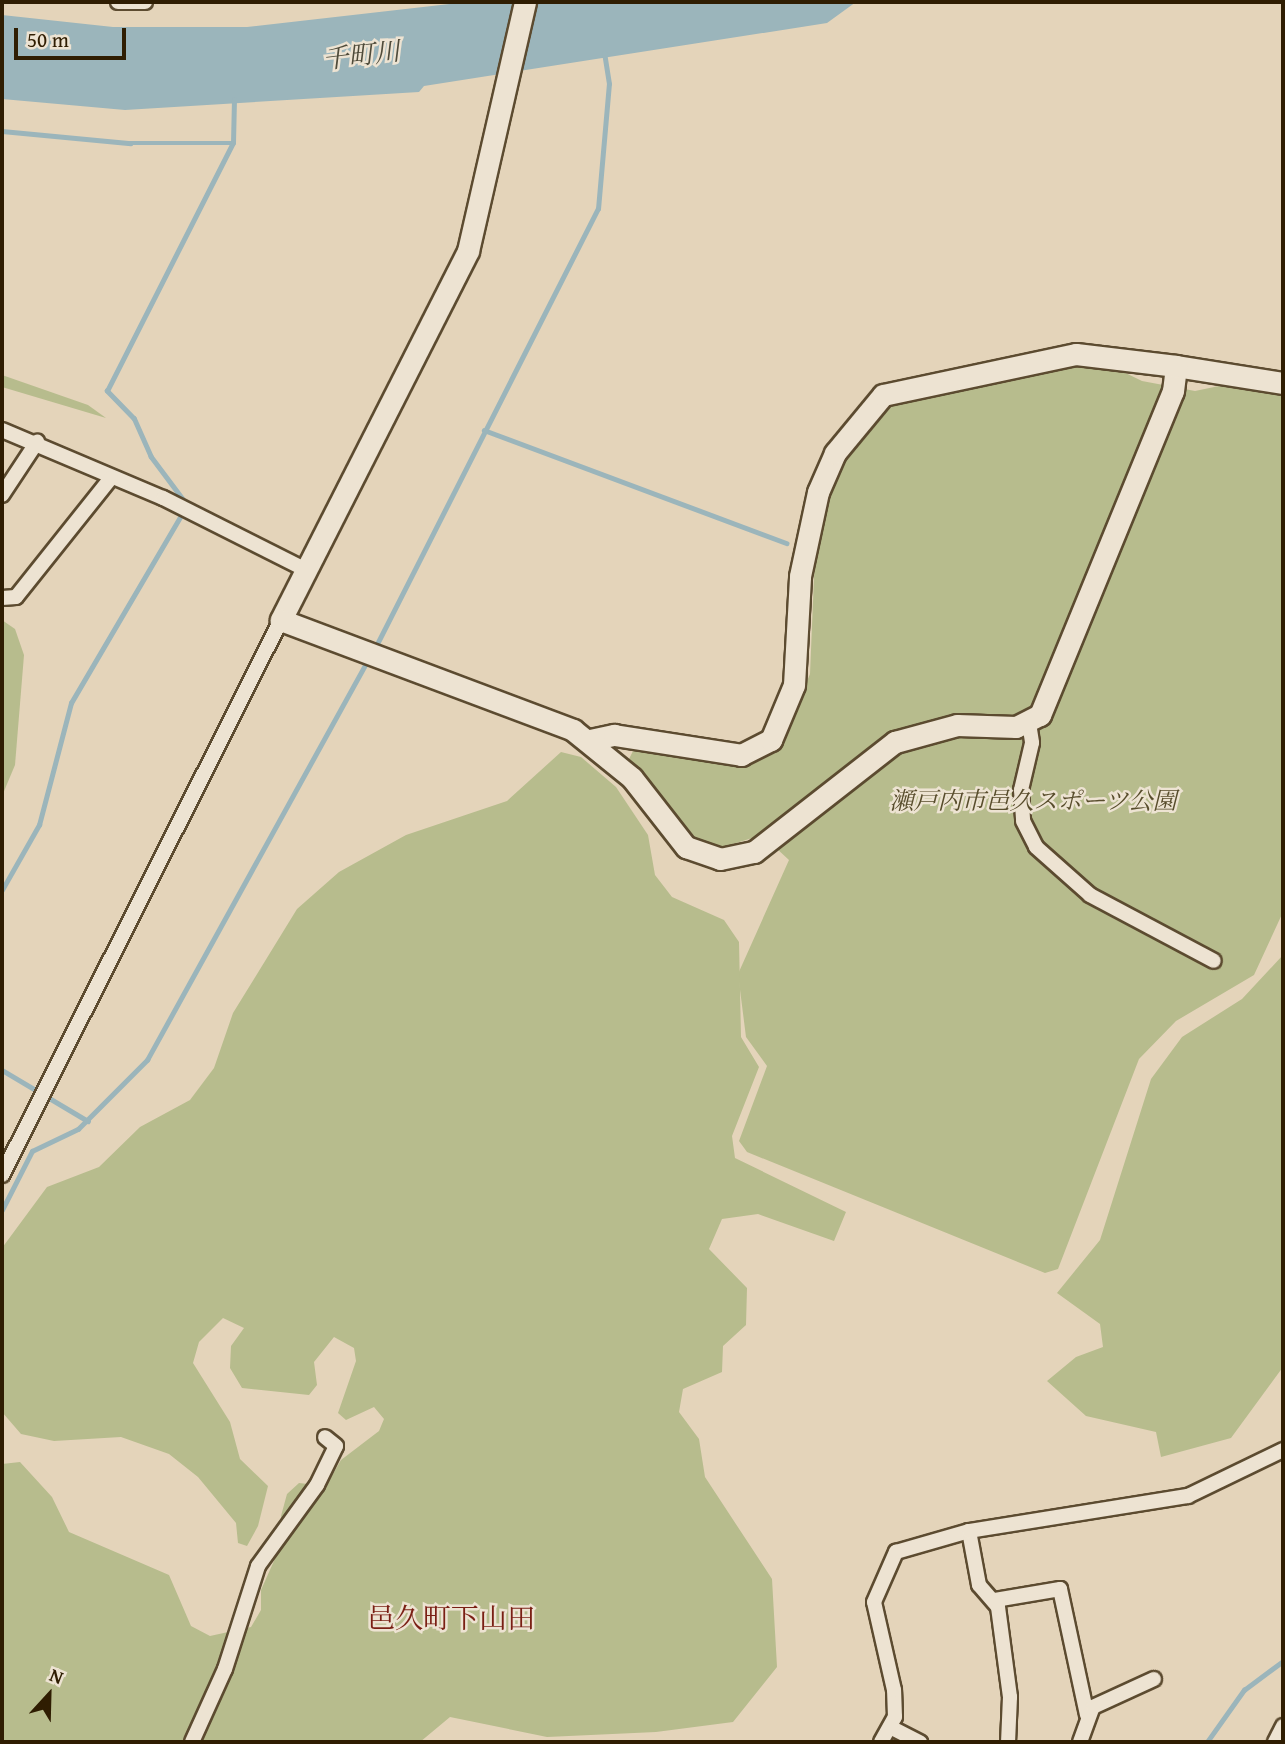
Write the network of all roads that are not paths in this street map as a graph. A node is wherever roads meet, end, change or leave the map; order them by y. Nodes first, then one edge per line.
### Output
1 (118, 2) edge
2 (145, 2) edge
3 (525, 2) edge
4 (1177, 366) junction
5 (1283, 383) edge
6 (2, 430) edge
7 (37, 442) junction
8 (111, 478) junction
9 (2, 495) edge
10 (306, 570) junction
11 (2, 598) edge
12 (281, 620) junction
13 (1029, 723) junction
14 (590, 740) junction
15 (1214, 961) dead end
16 (2, 1175) edge
17 (325, 1437) dead end
18 (1283, 1450) edge
19 (969, 1531) junction
20 (995, 1600) junction
21 (1154, 1679) dead end
22 (1087, 1715) junction
23 (1283, 1726) edge
24 (890, 1727) junction
25 (192, 1742) edge
26 (881, 1742) edge
27 (920, 1742) edge
28 (1008, 1742) edge
29 (1080, 1742) edge
30 (1275, 1742) edge

1 - 2 street
3 - 10 street
4 - 5 street
4 - 13 street
4 - 14 street
6 - 7 street
7 - 8 street
7 - 9 street
8 - 10 street
8 - 11 street
10 - 12 street
12 - 14 street
12 - 16 street
13 - 14 street
13 - 15 street
17 - 25 street
18 - 19 street
19 - 20 street
19 - 24 street
20 - 22 street
20 - 28 street
21 - 22 street
22 - 29 street
23 - 30 street
24 - 26 street
24 - 27 street

